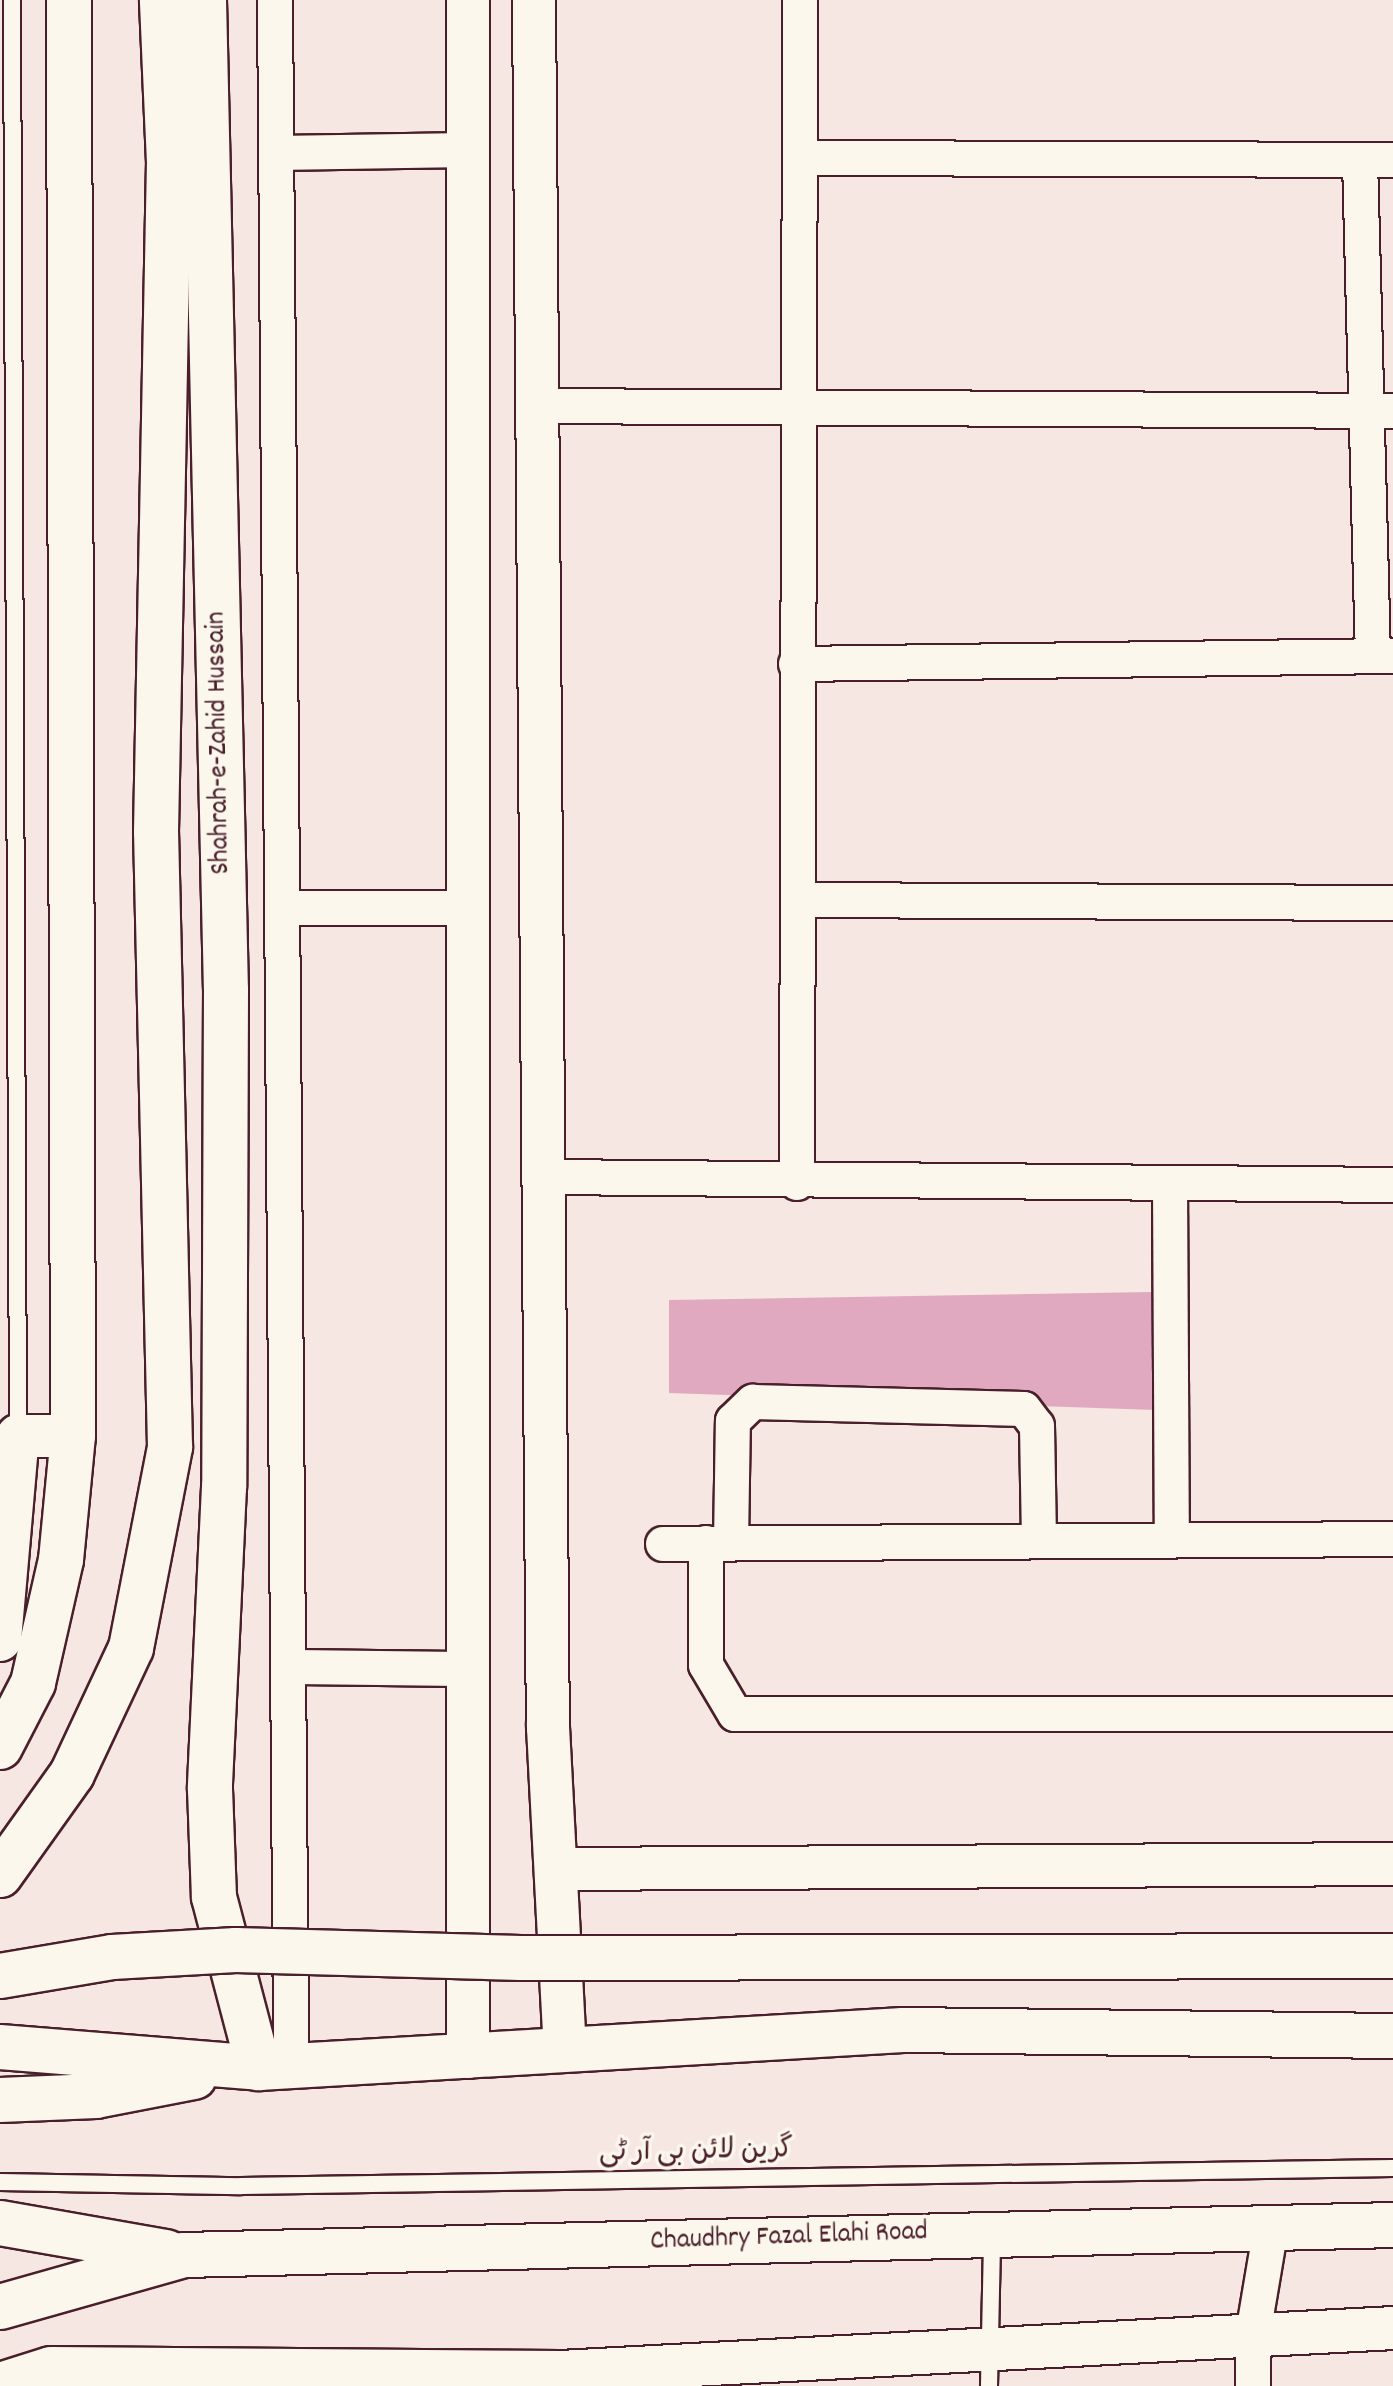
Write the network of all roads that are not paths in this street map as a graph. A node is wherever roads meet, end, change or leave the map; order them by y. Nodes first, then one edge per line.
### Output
1 (12, 0) edge
2 (69, 0) edge
3 (162, 0) edge
4 (204, 0) edge
5 (275, 0) edge
6 (468, 0) edge
7 (534, 0) edge
8 (800, 0) edge
9 (468, 150) junction
10 (277, 153) junction
11 (801, 158) junction
12 (1376, 160) edge
13 (535, 406) junction
14 (797, 409) junction
15 (1380, 411) edge
16 (1383, 656) edge
17 (796, 664) junction
18 (800, 900) junction
19 (1393, 903) edge
20 (284, 908) junction
21 (471, 908) junction
22 (547, 1177) junction
23 (797, 1183) junction
24 (1170, 1184) junction
25 (1393, 1185) edge
26 (18, 1436) junction
27 (73, 1436) junction
28 (1393, 1539) edge
29 (1172, 1540) junction
30 (1039, 1541) junction
31 (718, 1543) junction
32 (663, 1544) dead end
33 (0, 1640) edge
34 (291, 1667) junction
35 (465, 1669) junction
36 (1393, 1714) edge
37 (0, 1747) edge
38 (1393, 1864) edge
39 (558, 1869) junction
40 (0, 1875) edge
41 (1393, 1956) edge
42 (0, 1976) edge
43 (1393, 2036) edge
44 (0, 2047) edge
45 (565, 2050) junction
46 (468, 2057) junction
47 (267, 2065) junction
48 (0, 2100) edge
49 (1393, 2168) edge
50 (0, 2182) edge
51 (0, 2223) edge
52 (1393, 2225) edge
53 (1271, 2228) junction
54 (992, 2232) junction
55 (184, 2255) junction
56 (0, 2307) edge
57 (1393, 2328) edge
58 (1253, 2334) junction
59 (989, 2366) edge
60 (166, 2376) edge
61 (480, 2379) edge
62 (560, 2379) edge
63 (0, 2384) edge
64 (1253, 2386) edge

1 - 26 lane
2 - 27 main road
3 - 40 main road
4 - 47 main road, Shahrah-e-Zahid Hussain
5 - 10 street
6 - 9 street
7 - 13 street
8 - 11 street
9 - 10 street
9 - 21 street
10 - 20 street
11 - 12 street
11 - 14 street
12 - 15 street
13 - 14 street
13 - 22 street
14 - 15 street
14 - 17 street
15 - 16 street
16 - 17 street
17 - 18 street
18 - 19 street
18 - 23 street
20 - 21 street
20 - 34 street
21 - 35 street
22 - 23 street
22 - 39 street
23 - 24 street
24 - 25 street
24 - 29 street
26 - 27 street
26 - 33 street
27 - 37 main road
28 - 29 street
29 - 30 street
30 - 31 street
30 - 31 street
31 - 32 street
31 - 36 street
34 - 35 street
34 - 47 street
35 - 46 street
38 - 39 street
39 - 45 street
41 - 42 main road, bridge
43 - 45 main road
44 - 47 main road
45 - 46 main road
46 - 47 main road
47 - 48 main road
49 - 50 lane, گرین لائن بی آر ٹی
51 - 55 main road
52 - 53 main road, Chaudhry Fazal Elahi Road
53 - 54 main road, Chaudhry Fazal Elahi Road
53 - 58 street
54 - 55 main road, Chaudhry Fazal Elahi Road
54 - 59 lane
55 - 56 main road
57 - 58 street
58 - 59 street
58 - 64 street
59 - 62 street
60 - 61 street
60 - 63 street
61 - 62 street

